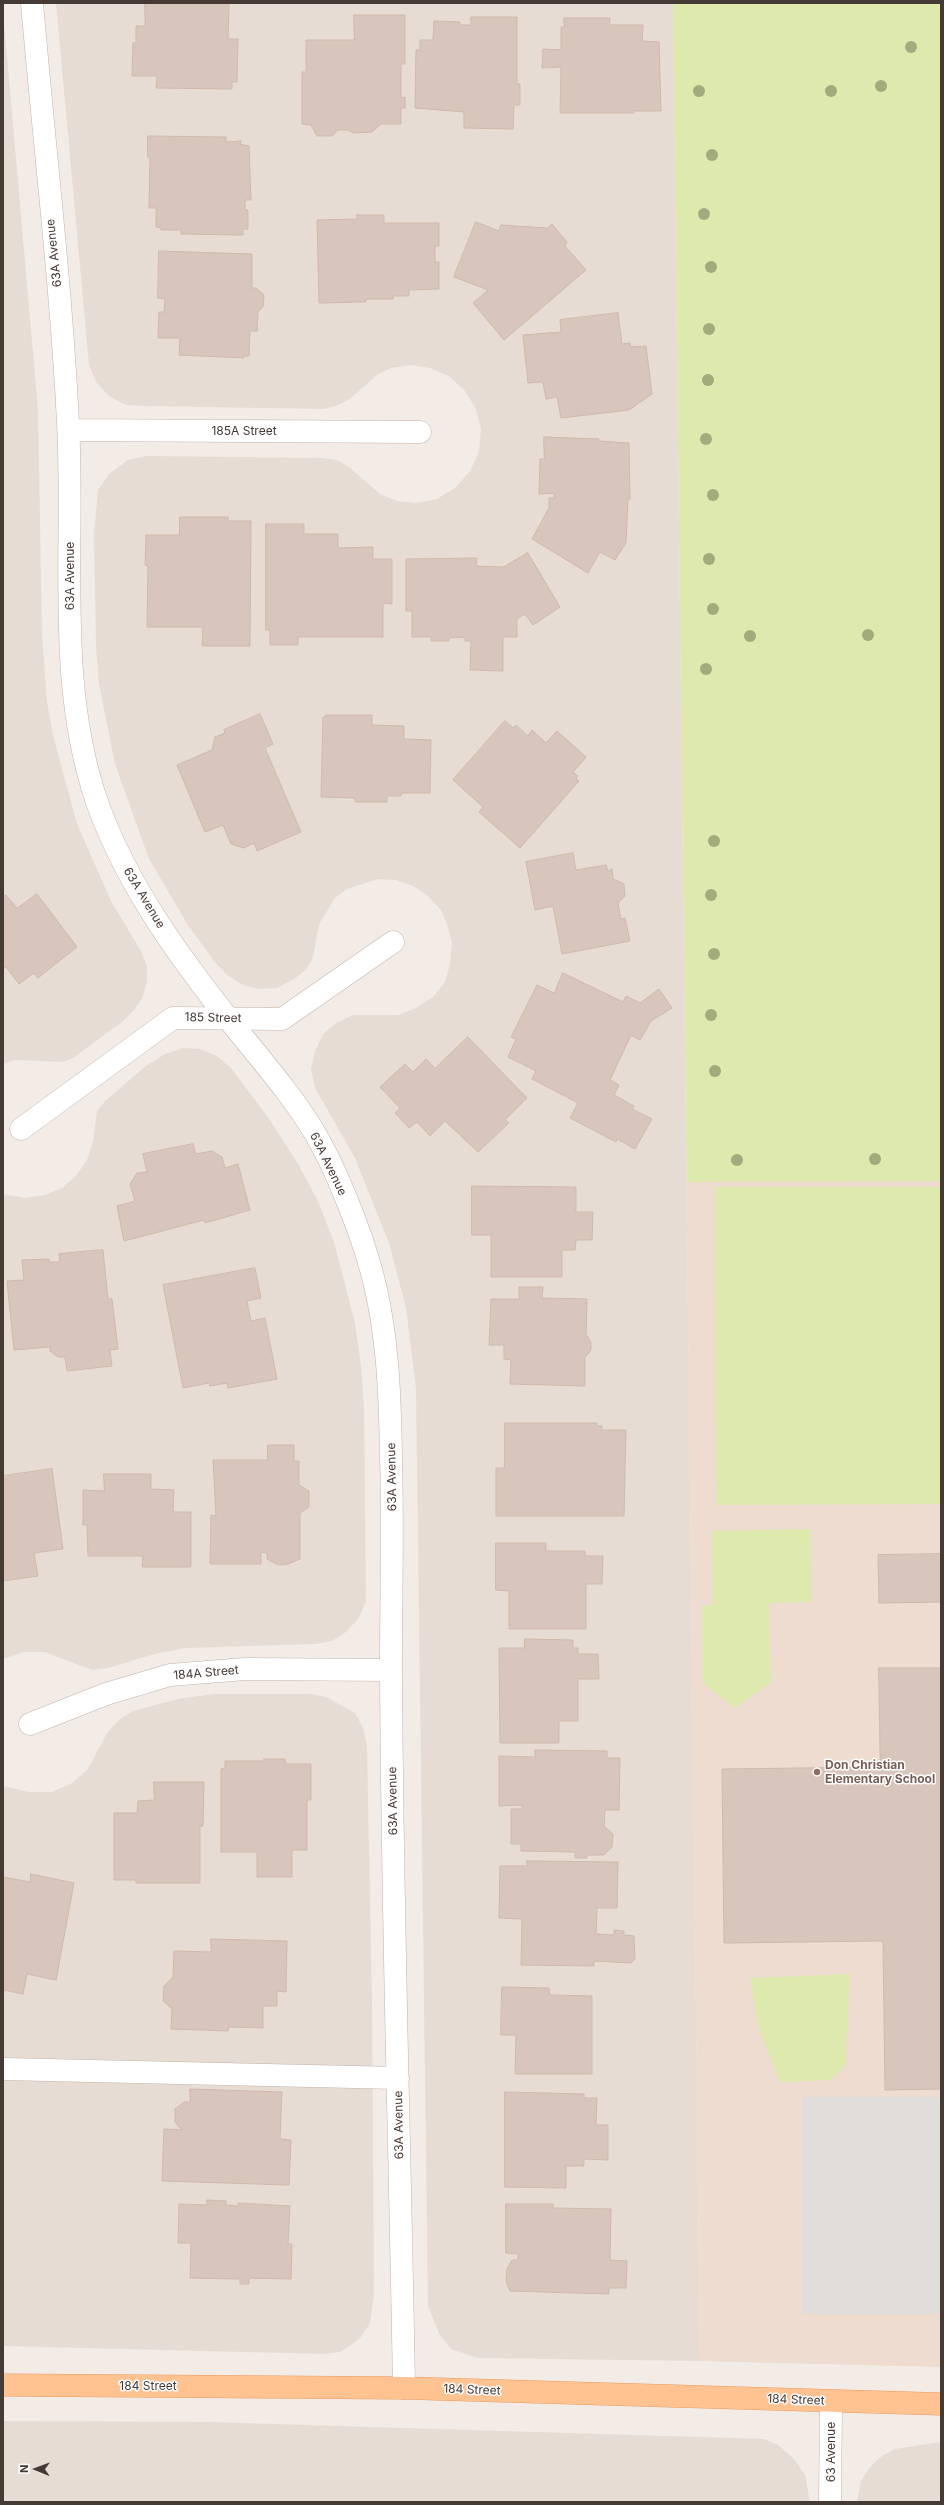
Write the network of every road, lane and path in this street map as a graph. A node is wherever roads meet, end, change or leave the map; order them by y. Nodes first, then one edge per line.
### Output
1 (32, 3) edge
2 (69, 430) junction
3 (420, 432) dead end
4 (393, 942) dead end
5 (229, 1019) junction
6 (21, 1130) dead end
7 (391, 1670) junction
8 (30, 1724) dead end
9 (3, 2069) edge
10 (398, 2078) junction
11 (3, 2385) edge
12 (404, 2388) junction
13 (831, 2402) junction
14 (941, 2404) edge
15 (830, 2502) edge

1 - 2 street, 63A Avenue
2 - 3 street, 185A Street
2 - 5 street, 63A Avenue
4 - 5 street, 185 Street
5 - 6 street, 185 Street
5 - 7 street, 63A Avenue
7 - 8 street, 184A Street
7 - 10 street, 63A Avenue
9 - 10 street
10 - 12 street, 63A Avenue
11 - 12 main road, 184 Street
12 - 13 main road, 184 Street
13 - 14 main road, 184 Street
13 - 15 street, 63 Avenue

